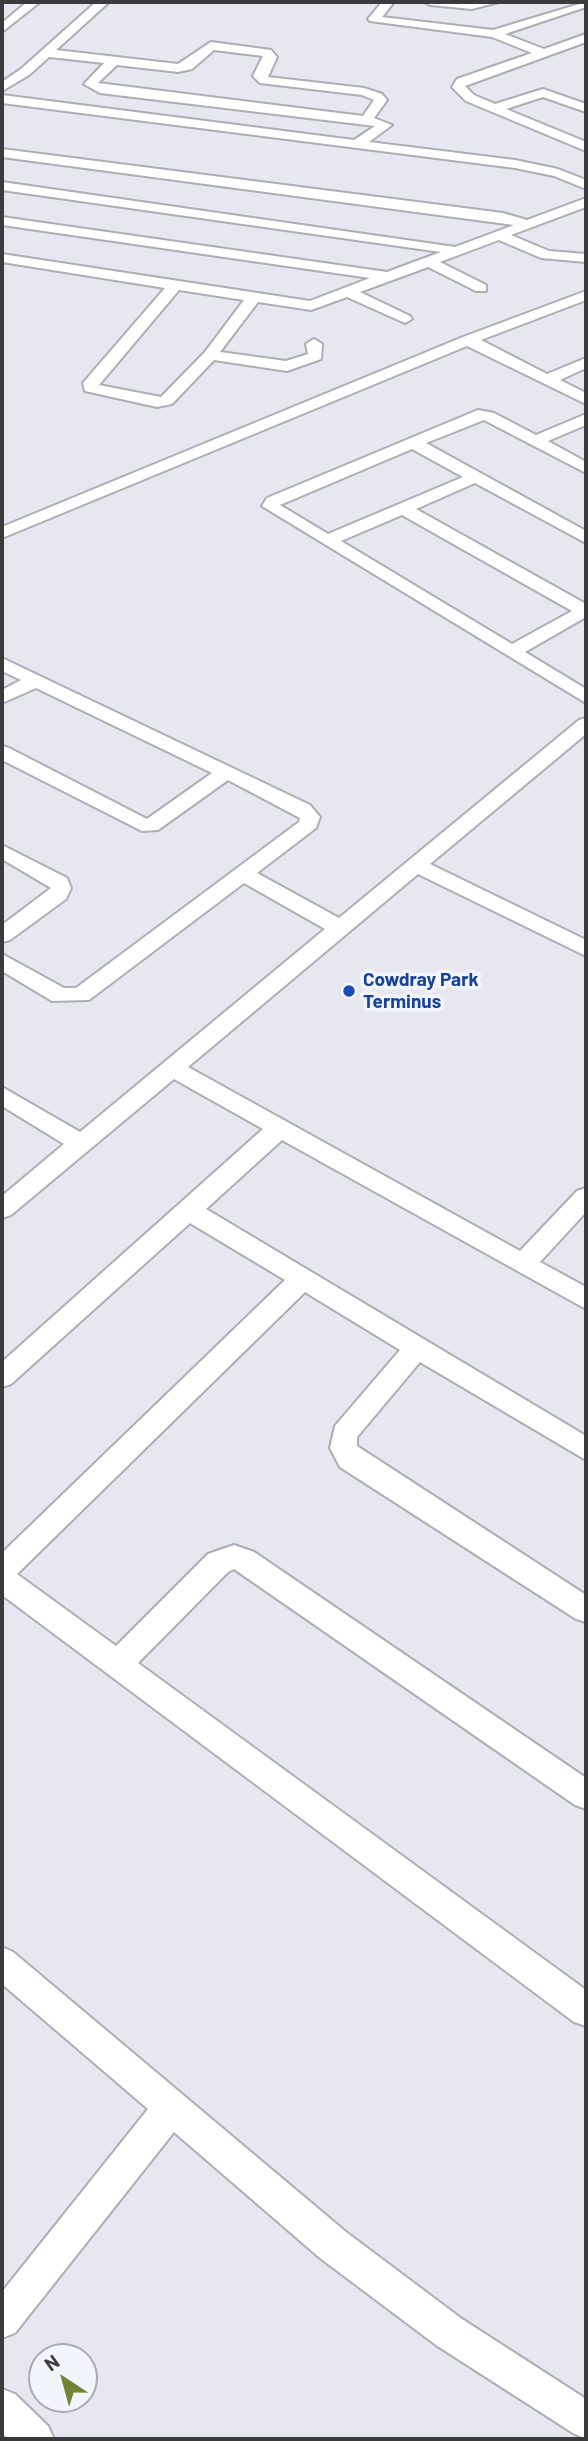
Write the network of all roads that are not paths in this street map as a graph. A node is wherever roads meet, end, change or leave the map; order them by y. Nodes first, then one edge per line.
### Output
1 (34, 2) edge
2 (103, 2) edge
3 (388, 2) edge
4 (430, 2) edge
5 (493, 2) edge
6 (586, 3) edge
7 (2, 29) edge
8 (494, 34) junction
9 (586, 38) edge
10 (47, 53) junction
11 (544, 53) junction
12 (114, 61) junction
13 (7, 76) edge
14 (2, 87) edge
15 (2, 99) edge
16 (495, 108) junction
17 (586, 108) edge
18 (366, 120) junction
19 (358, 143) junction
20 (586, 147) edge
21 (2, 153) edge
22 (586, 185) edge
23 (2, 186) edge
24 (586, 202) edge
25 (23, 210) edge
26 (530, 225) junction
27 (68, 230) junction
28 (502, 236) junction
29 (456, 251) junction
30 (2, 258) edge
31 (586, 258) edge
32 (429, 262) junction
33 (41, 264) junction
34 (391, 277) junction
35 (176, 285) junction
36 (481, 288) dead end
37 (350, 293) junction
38 (586, 295) edge
39 (254, 297) junction
40 (405, 319) dead end
41 (468, 340) junction
42 (314, 344) dead end
43 (211, 355) junction
44 (586, 363) edge
45 (548, 379) junction
46 (586, 399) edge
47 (586, 419) edge
48 (535, 441) junction
49 (412, 442) junction
50 (586, 468) edge
51 (476, 477) junction
52 (404, 509) junction
53 (2, 533) edge
54 (586, 538) edge
55 (330, 540) junction
56 (586, 611) edge
57 (512, 652) junction
58 (2, 664) edge
59 (35, 681) junction
60 (2, 697) edge
61 (586, 697) edge
62 (586, 724) edge
63 (2, 752) edge
64 (225, 773) junction
65 (2, 851) edge
66 (418, 866) junction
67 (243, 874) junction
68 (340, 928) junction
69 (2, 935) edge
70 (586, 948) edge
71 (2, 961) edge
72 (174, 1069) junction
73 (2, 1095) edge
74 (280, 1128) junction
75 (80, 1143) junction
76 (586, 1197) edge
77 (2, 1209) edge
78 (190, 1211) junction
79 (524, 1264) junction
80 (303, 1278) junction
81 (586, 1299) edge
82 (419, 1346) junction
83 (2, 1377) edge
84 (584, 1445) edge
85 (2, 1570) edge
86 (2, 1579) edge
87 (586, 1610) edge
88 (117, 1665) junction
89 (586, 1795) edge
90 (2, 1963) edge
91 (586, 2010) edge
92 (170, 2109) junction
93 (2, 2320) edge
94 (2, 2407) edge
95 (586, 2420) edge
96 (35, 2439) edge

1 - 7 street
2 - 10 street
3 - 8 street
4 - 5 street
6 - 8 street
8 - 11 street
9 - 11 street
10 - 12 street
10 - 13 street
11 - 16 street
12 - 18 street
12 - 18 street
13 - 14 street
15 - 19 street
16 - 17 street
16 - 20 street
18 - 19 street
19 - 22 street
21 - 26 street
23 - 25 street
24 - 26 street
25 - 27 street
25 - 29 street
26 - 28 street
27 - 33 street
27 - 34 street
28 - 29 street
28 - 31 street
29 - 32 street
30 - 33 street
32 - 34 street
32 - 36 street
33 - 35 street
34 - 37 street
35 - 39 street
35 - 43 street
37 - 39 street
37 - 40 street
38 - 41 street
39 - 43 street
41 - 45 street
41 - 53 street
42 - 43 street
44 - 45 street
45 - 46 street
47 - 48 street
48 - 49 street
48 - 50 street
49 - 51 street
49 - 55 street
51 - 52 street
51 - 54 street
52 - 55 street
52 - 56 street
55 - 57 street
56 - 57 street
57 - 61 street
58 - 59 street
59 - 60 street
59 - 64 street
62 - 66 street
63 - 64 street
64 - 67 street
65 - 69 street
66 - 68 street
66 - 70 street
67 - 68 street
67 - 71 street
68 - 72 street
72 - 74 street
72 - 75 street
73 - 75 street
74 - 78 street
74 - 79 street
75 - 77 street
76 - 79 street
78 - 80 street
78 - 83 street
79 - 81 street
80 - 82 street
80 - 85 street
82 - 84 street
82 - 87 street
86 - 88 street
88 - 89 street
88 - 91 street
90 - 92 street
92 - 93 street
92 - 95 street
94 - 96 street

